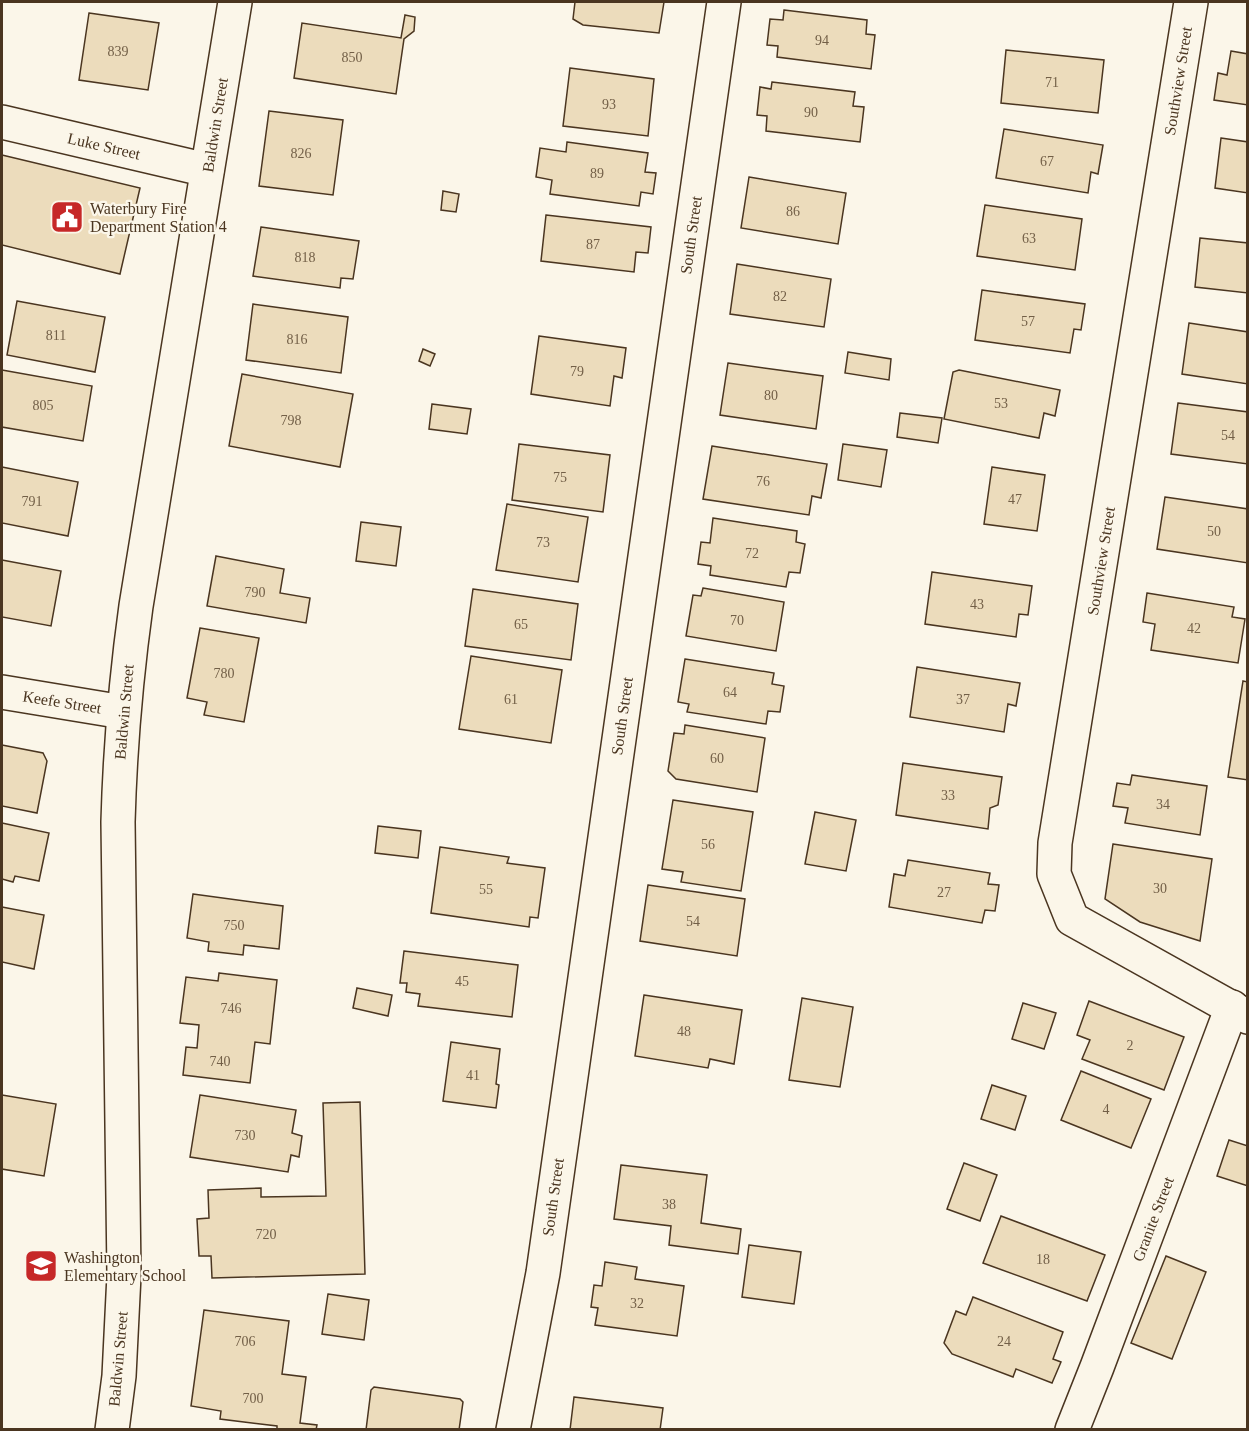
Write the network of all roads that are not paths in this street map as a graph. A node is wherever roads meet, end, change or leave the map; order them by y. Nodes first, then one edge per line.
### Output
1 (236, 2) edge
2 (724, 2) edge
3 (1191, 2) edge
4 (2, 122) edge
5 (207, 170) junction
6 (2, 692) edge
7 (123, 712) junction
8 (1240, 1012) edge
9 (112, 1430) edge
10 (513, 1430) edge
11 (1072, 1430) edge

1 - 5 street, Baldwin Street
2 - 10 street, South Street
3 - 8 street, Southview Street
4 - 5 street, Luke Street
5 - 7 street, Baldwin Street
6 - 7 street, Keefe Street
7 - 9 street, Baldwin Street
8 - 11 street, Granite Street

